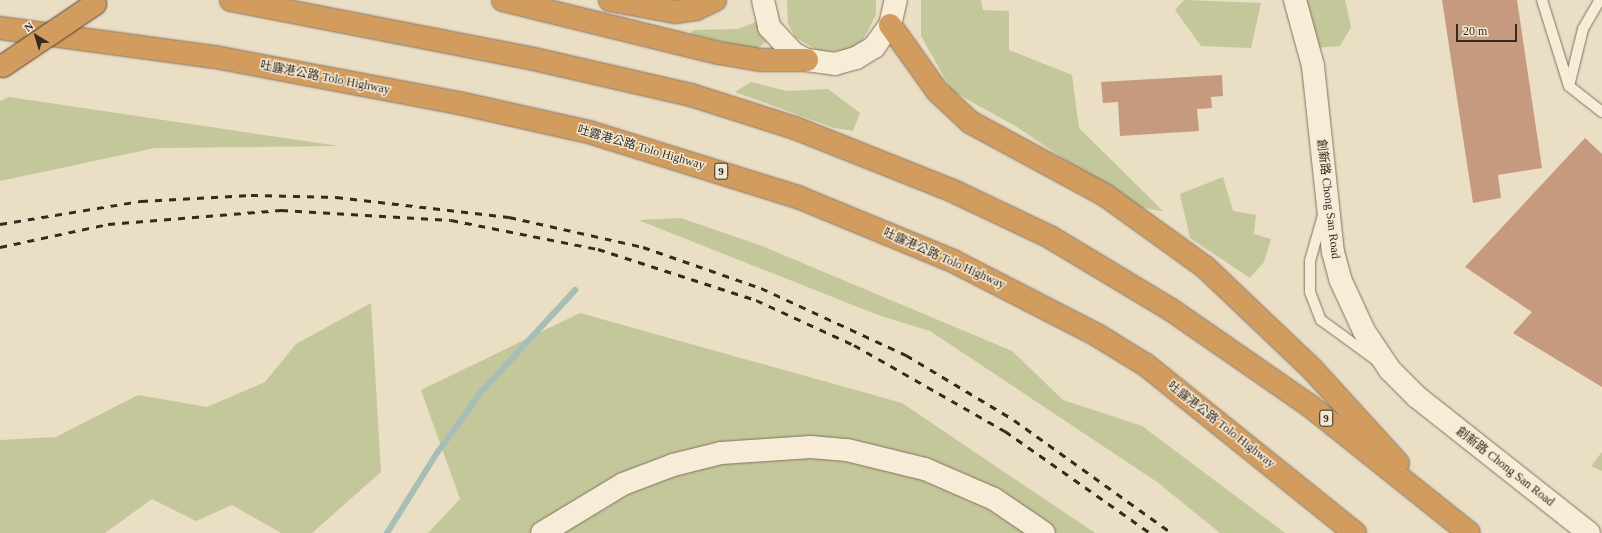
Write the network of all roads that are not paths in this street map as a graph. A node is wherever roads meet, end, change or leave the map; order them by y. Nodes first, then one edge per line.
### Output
1 (102, 0) edge
2 (231, 0) edge
3 (503, 0) edge
4 (610, 0) edge
5 (716, 0) edge
6 (763, 0) edge
7 (896, 0) edge
8 (1295, 0) edge
9 (1542, 0) edge
10 (1600, 0) edge
11 (674, 6) edge
12 (890, 25) junction
13 (0, 28) edge
14 (807, 60) junction
15 (0, 68) edge
16 (1569, 86) junction
17 (1602, 112) edge
18 (1326, 204) junction
19 (1390, 370) junction
20 (1436, 506) junction
21 (542, 533) edge
22 (1044, 533) edge
23 (1355, 533) edge
24 (1469, 533) edge
25 (1589, 533) edge

1 - 15 highway, bridge
2 - 20 highway, 9
3 - 14 highway
4 - 11 highway
5 - 11 highway
6 - 14 main road
7 - 12 main road
8 - 18 main road, 創新路 Chong San Road
9 - 16 lane
10 - 16 lane
12 - 14 main road
12 - 20 highway
13 - 23 highway, 吐露港公路 Tolo Highway / 9
16 - 17 lane
18 - 19 main road, 創新路 Chong San Road
18 - 19 lane
19 - 25 main road, 創新路 Chong San Road
20 - 24 highway, 9
21 - 22 main road

